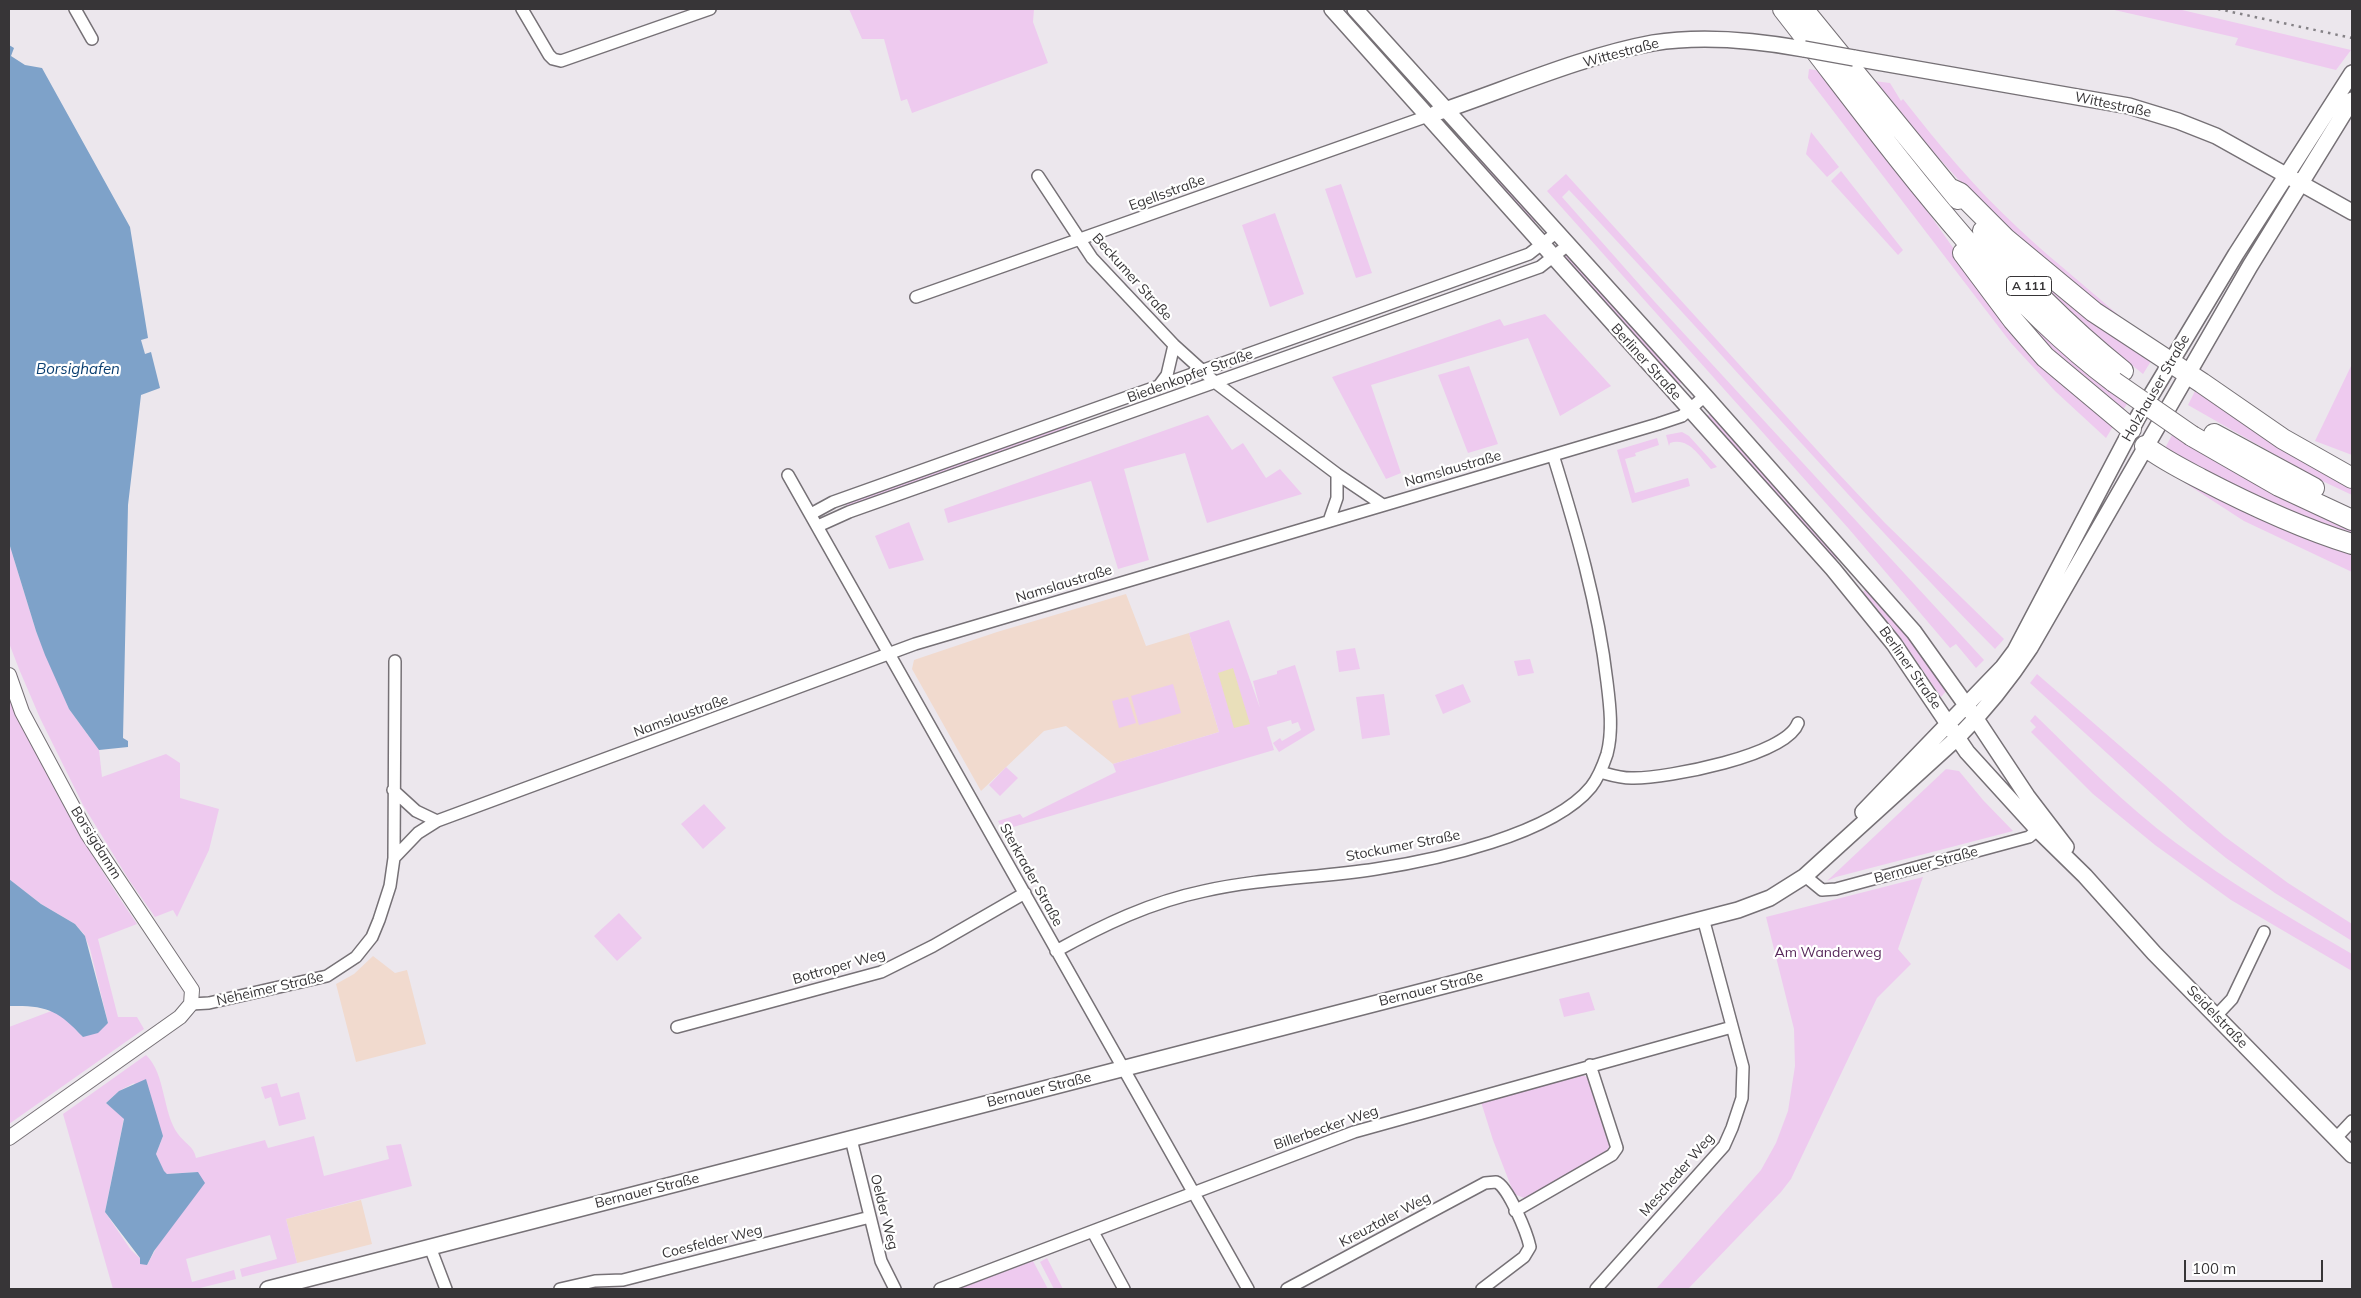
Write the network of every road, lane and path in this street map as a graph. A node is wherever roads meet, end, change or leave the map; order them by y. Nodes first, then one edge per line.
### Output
1 (75, 9) edge
2 (522, 9) edge
3 (710, 9) edge
4 (1332, 9) edge
5 (1355, 9) edge
6 (1783, 9) edge
7 (1803, 9) edge
8 (92, 39) dead end
9 (2352, 73) edge
10 (2352, 100) edge
11 (1445, 110) junction
12 (1428, 116) junction
13 (2286, 174) junction
14 (1038, 176) dead end
15 (2300, 182) junction
16 (1949, 188) junction
17 (1932, 198) junction
18 (2352, 212) edge
19 (1556, 232) junction
20 (1079, 240) junction
21 (1542, 245) junction
22 (1568, 245) junction
23 (1553, 257) junction
24 (916, 297) dead end
25 (1174, 345) junction
26 (2170, 362) junction
27 (1203, 370) junction
28 (2187, 373) junction
29 (2118, 376) junction
30 (1216, 383) junction
31 (1158, 386) junction
32 (1705, 396) junction
33 (1163, 402) junction
34 (1689, 410) junction
35 (2131, 429) junction
36 (2195, 430) junction
37 (2145, 446) junction
38 (1552, 455) junction
39 (1337, 474) junction
40 (788, 475) dead end
41 (2352, 478) edge
42 (1383, 505) junction
43 (2352, 506) edge
44 (811, 514) junction
45 (2352, 520) edge
46 (1329, 521) junction
47 (818, 526) junction
48 (2352, 544) edge
49 (890, 655) junction
50 (395, 661) dead end
51 (9, 675) edge
52 (1966, 704) junction
53 (1976, 719) junction
54 (1798, 723) dead end
55 (1948, 723) junction
56 (1958, 737) junction
57 (1600, 772) junction
58 (393, 790) junction
59 (437, 821) junction
60 (2043, 825) junction
61 (394, 858) junction
62 (1807, 874) junction
63 (1025, 893) junction
64 (1703, 918) junction
65 (2264, 932) dead end
66 (1056, 951) junction
67 (191, 1004) junction
68 (2216, 1016) junction
69 (677, 1026) dead end
70 (1732, 1027) junction
71 (1590, 1065) junction
72 (1123, 1068) junction
73 (2352, 1121) edge
74 (9, 1138) edge
75 (851, 1138) junction
76 (2336, 1138) junction
77 (2352, 1155) edge
78 (1194, 1193) junction
79 (1515, 1211) junction
80 (870, 1217) junction
81 (1093, 1232) junction
82 (430, 1247) junction
83 (268, 1289) edge
84 (446, 1289) edge
85 (560, 1289) edge
86 (896, 1289) edge
87 (940, 1289) edge
88 (1124, 1289) edge
89 (1248, 1289) edge
90 (1287, 1289) edge
91 (1482, 1289) edge
92 (1596, 1289) edge

1 - 8 street
2 - 3 street
4 - 12 main road, Berliner Straße
5 - 11 main road, Berliner Straße
6 - 17 highway, A 111
7 - 16 highway, A 111
9 - 13 main road, Holzhauser Straße
10 - 15 main road, Holzhauser Straße
11 - 12 main road, Wittestraße
11 - 13 main road, Wittestraße, bridge
11 - 19 main road, Berliner Straße
12 - 20 street, Egellsstraße
12 - 21 main road, Berliner Straße
13 - 15 main road, Wittestraße
13 - 26 main road, Holzhauser Straße
14 - 20 street, Beckumer Straße
15 - 18 main road, Wittestraße
15 - 28 main road, Holzhauser Straße
16 - 26 highway
16 - 29 highway, A 111
17 - 29 highway, A 111
17 - 35 highway
19 - 21 street, Biedenkopfer Straße
19 - 22 main road, Berliner Straße
20 - 24 street, Egellsstraße
20 - 25 street, Beckumer Straße
21 - 23 main road, Berliner Straße
21 - 27 street, Biedenkopfer Straße
22 - 23 street, Biedenkopfer Straße
22 - 32 main road, Berliner Straße
23 - 30 street, Biedenkopfer Straße
23 - 34 main road, Berliner Straße
25 - 27 street, Beckumer Straße
25 - 31 street
26 - 28 highway
26 - 35 main road, Holzhauser Straße
27 - 30 street, Beckumer Straße
27 - 31 street, Biedenkopfer Straße
28 - 37 main road, Holzhauser Straße
28 - 41 highway
29 - 36 highway, A 111
30 - 33 street, Biedenkopfer Straße
30 - 39 street, Beckumer Straße
31 - 33 street
31 - 44 street, Biedenkopfer Straße
32 - 34 street, Namslaustraße
32 - 52 main road, Berliner Straße
33 - 47 street, Biedenkopfer Straße
34 - 38 street, Namslaustraße
34 - 55 main road, Berliner Straße
35 - 37 main road
35 - 52 main road, Holzhauser Straße
36 - 43 highway, A 111
36 - 45 highway, A 111
37 - 48 highway
37 - 53 main road, Holzhauser Straße
38 - 42 street, Namslaustraße
38 - 57 street, Stockumer Straße
39 - 42 street, Beckumer Straße
39 - 46 street
40 - 44 street, Sterkrader Straße
42 - 46 street, Namslaustraße
44 - 47 street, Sterkrader Straße
46 - 49 street, Namslaustraße
47 - 49 street, Sterkrader Straße
49 - 59 street, Namslaustraße
49 - 63 street, Sterkrader Straße
50 - 58 street, Neheimer Straße
51 - 67 street, Borsigdamm
52 - 53 main road, Berliner Straße
52 - 55 main road, Holzhauser Straße
53 - 56 main road, Holzhauser Straße
53 - 60 main road, Seidelstraße
54 - 57 street
55 - 56 main road, Berliner Straße
55 - 62 main road, Bernauer Straße
56 - 60 main road, Seidelstraße
56 - 62 main road, Bernauer Straße
57 - 66 street, Stockumer Straße
58 - 59 street
58 - 61 street, Neheimer Straße
59 - 61 street, Namslaustraße
60 - 62 street, Bernauer Straße
60 - 68 main road, Seidelstraße
61 - 67 street, Neheimer Straße
62 - 64 main road, Bernauer Straße
63 - 66 street, Sterkrader Straße
63 - 69 street, Bottroper Weg
64 - 70 street, Mescheder Weg
64 - 72 main road, Bernauer Straße
65 - 68 street
66 - 72 street, Sterkrader Straße
67 - 74 street
68 - 76 main road, Seidelstraße
70 - 71 street, Billerbecker Weg
70 - 92 street, Mescheder Weg
71 - 78 street, Billerbecker Weg
71 - 79 street
72 - 75 main road, Bernauer Straße
72 - 78 street, Sterkrader Straße
73 - 76 street
75 - 80 street, Oelder Weg
75 - 82 main road, Bernauer Straße
76 - 77 main road, Seidelstraße
78 - 81 street, Billerbecker Weg
78 - 89 street, Sterkrader Straße
79 - 90 street, Kreuztaler Weg
79 - 91 street
80 - 85 street, Coesfelder Weg
80 - 86 street, Oelder Weg
81 - 87 street, Billerbecker Weg
81 - 88 street
82 - 83 main road, Bernauer Straße
82 - 84 street

